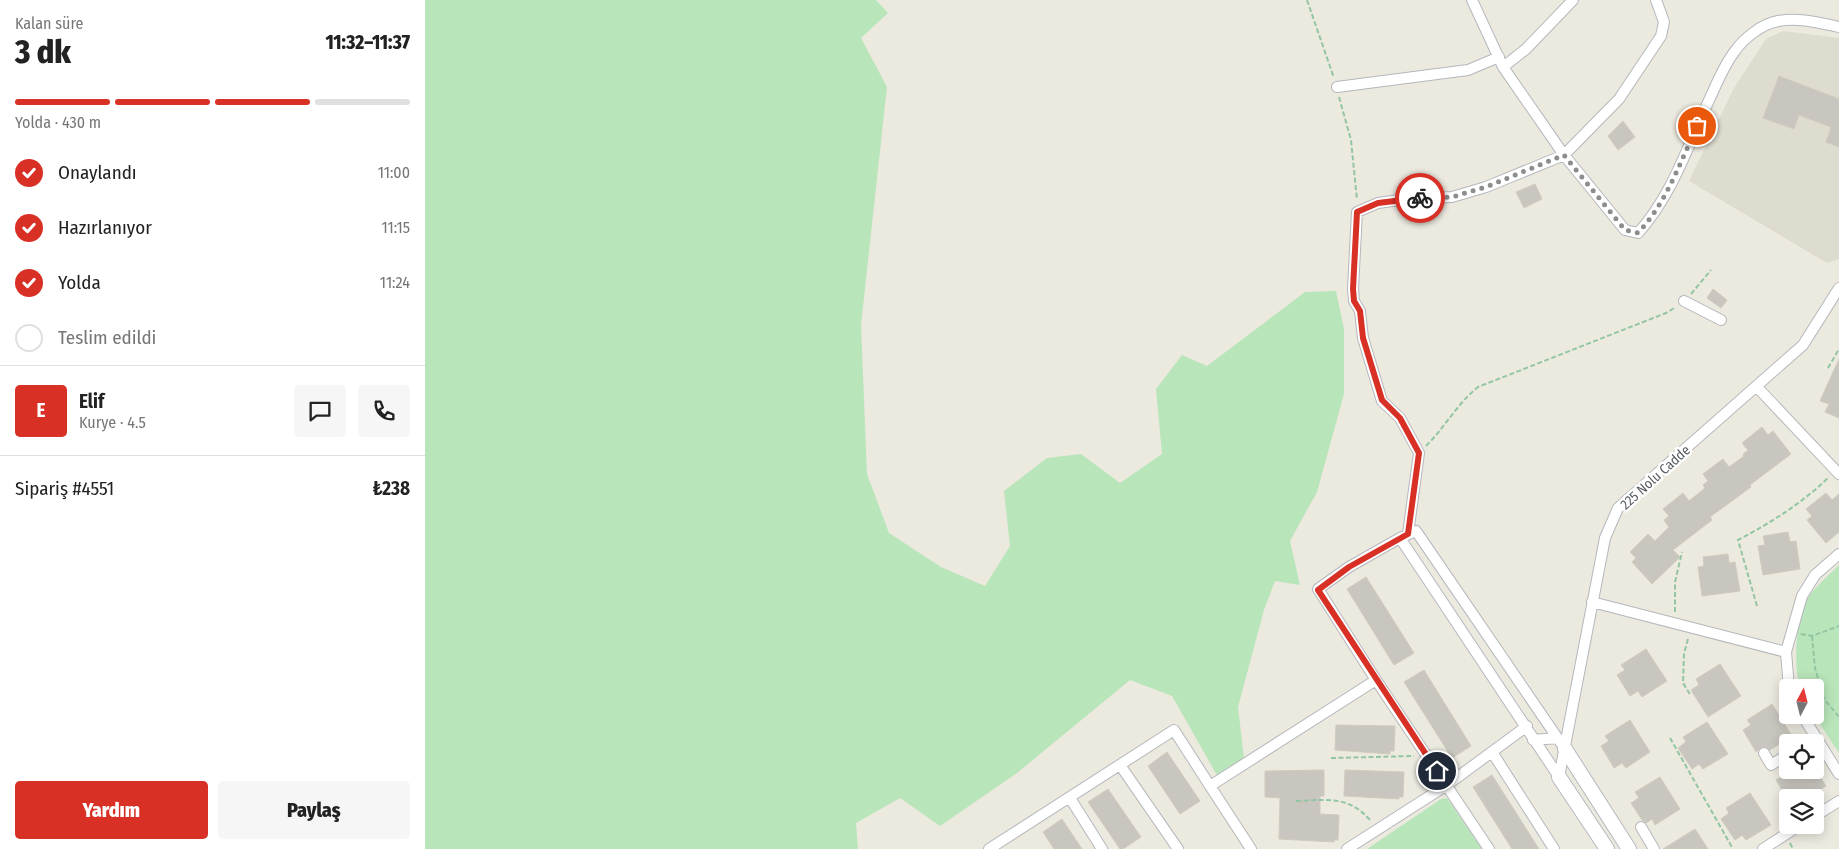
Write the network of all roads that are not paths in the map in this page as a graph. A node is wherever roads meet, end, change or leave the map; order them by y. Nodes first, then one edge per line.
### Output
1 (1472, 0) edge
2 (1573, 0) edge
3 (1656, 0) edge
4 (1839, 26) edge
5 (1501, 62) junction
6 (1337, 87) road end
7 (1564, 155) junction
8 (1839, 288) edge
9 (1685, 301) road end
10 (1721, 320) dead end
11 (1757, 387) junction
12 (1837, 472) edge
13 (1404, 536) junction
14 (1839, 554) edge
15 (1592, 602) junction
16 (1786, 652) junction
17 (1788, 679) edge
18 (1376, 680) junction
19 (1527, 726) junction
20 (1533, 740) junction
21 (1561, 743) junction
22 (1492, 752) junction
23 (1764, 753) dead end
24 (1824, 755) edge
25 (1779, 760) edge
26 (1120, 764) junction
27 (1839, 774) edge
28 (1559, 777) junction
29 (1447, 785) junction
30 (1210, 786) junction
31 (1070, 798) junction
32 (1839, 801) edge
33 (1824, 810) edge
34 (1641, 827) dead end
35 (1786, 834) edge
36 (1175, 848) edge
37 (989, 849) edge
38 (1102, 849) edge
39 (1251, 849) edge
40 (1347, 849) edge
41 (1489, 849) edge
42 (1553, 849) edge
43 (1607, 849) edge
44 (1629, 849) edge
45 (1654, 849) edge
46 (1763, 849) edge

1 - 5 street
2 - 5 street
3 - 7 street
4 - 7 street
5 - 6 street
5 - 7 street
7 - 13 street
8 - 11 street, 225 Nolu Cadde
9 - 10 street
11 - 12 street
11 - 15 street, 225 Nolu Cadde
13 - 18 street
13 - 19 street
13 - 21 street
14 - 16 street
15 - 16 street
15 - 21 street, 225 Nolu Cadde
16 - 17 street
18 - 29 street
18 - 30 street
19 - 20 street
19 - 22 street
20 - 21 street
20 - 28 street
21 - 28 street, 225 Nolu Cadde
21 - 44 street
22 - 29 street
22 - 42 street
23 - 25 street
24 - 27 street
26 - 30 street
26 - 31 street
26 - 36 street
28 - 43 street
29 - 40 street
29 - 41 street
30 - 39 street
31 - 37 street
31 - 38 street
32 - 33 street
34 - 45 street
35 - 46 street

